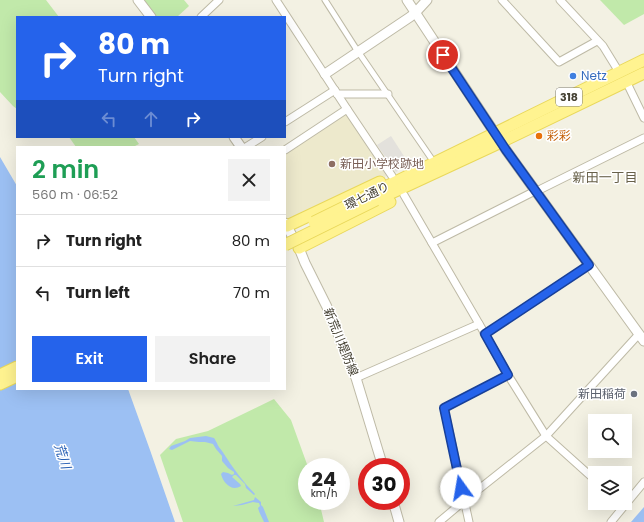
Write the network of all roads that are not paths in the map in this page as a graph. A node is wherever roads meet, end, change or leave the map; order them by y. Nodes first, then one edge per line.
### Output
1 (138, 0) edge
2 (219, 0) edge
3 (276, 0) edge
4 (325, 0) edge
5 (407, 0) edge
6 (427, 0) edge
7 (502, 0) edge
8 (560, 0) edge
9 (415, 13) junction
10 (150, 16) edge
11 (202, 16) edge
12 (597, 41) junction
13 (359, 52) junction
14 (644, 60) edge
15 (619, 72) junction
16 (644, 73) edge
17 (325, 74) junction
18 (626, 81) junction
19 (336, 92) junction
20 (388, 94) junction
21 (347, 109) junction
22 (644, 118) edge
23 (286, 121) edge
24 (260, 138) edge
25 (498, 138) junction
26 (644, 138) edge
27 (248, 146) edge
28 (286, 149) edge
29 (458, 157) junction
30 (432, 158) junction
31 (392, 176) junction
32 (535, 191) junction
33 (404, 195) junction
34 (374, 197) junction
35 (286, 228) edge
36 (432, 243) junction
37 (286, 244) edge
38 (299, 248) junction
39 (589, 265) junction
40 (479, 324) junction
41 (485, 334) junction
42 (642, 338) edge
43 (16, 367) edge
44 (0, 375) edge
45 (508, 375) junction
46 (16, 376) edge
47 (356, 378) junction
48 (0, 384) edge
49 (546, 436) junction
50 (380, 458) edge
51 (588, 474) edge
52 (644, 482) edge
53 (632, 495) edge
54 (464, 501) junction
55 (396, 510) edge
56 (619, 510) edge
57 (399, 522) edge
58 (439, 522) edge
59 (469, 522) edge
60 (611, 522) edge

1 - 10 street
2 - 11 street
3 - 17 street
4 - 13 street
5 - 9 street
6 - 9 street
7 - 12 street
8 - 12 street
9 - 13 street
9 - 25 street
12 - 15 street
13 - 17 street
13 - 20 street
14 - 15 main road, 環七通り / 318
15 - 25 main road, 環七通り / 318
16 - 18 main road, 環七通り / 318
17 - 19 street
18 - 22 street
18 - 25 main road, 環七通り / 318
19 - 20 street
19 - 21 street
19 - 23 street
20 - 30 street
21 - 28 street
21 - 31 street
24 - 27 street
25 - 29 main road, 環七通り / 318
25 - 32 street
26 - 32 street
29 - 30 main road
29 - 33 main road
29 - 34 main road, 環七通り / 318
30 - 31 main road
31 - 35 main road
32 - 36 street
32 - 39 street
33 - 36 street
33 - 38 main road
34 - 35 main road, 環七通り / 318, bridge
34 - 37 main road, 環七通り / 318, bridge
35 - 38 street, 新荒川堤防線
36 - 40 street
38 - 47 street, 新荒川堤防線
39 - 41 street
39 - 42 street
40 - 41 street
40 - 47 street
41 - 45 street
42 - 49 street
43 - 44 main road
45 - 49 street
45 - 54 street
46 - 48 main road
47 - 50 street, 新荒川堤防線
49 - 51 street
49 - 54 street
52 - 53 street
54 - 58 street
54 - 59 street
55 - 57 street
56 - 60 street

